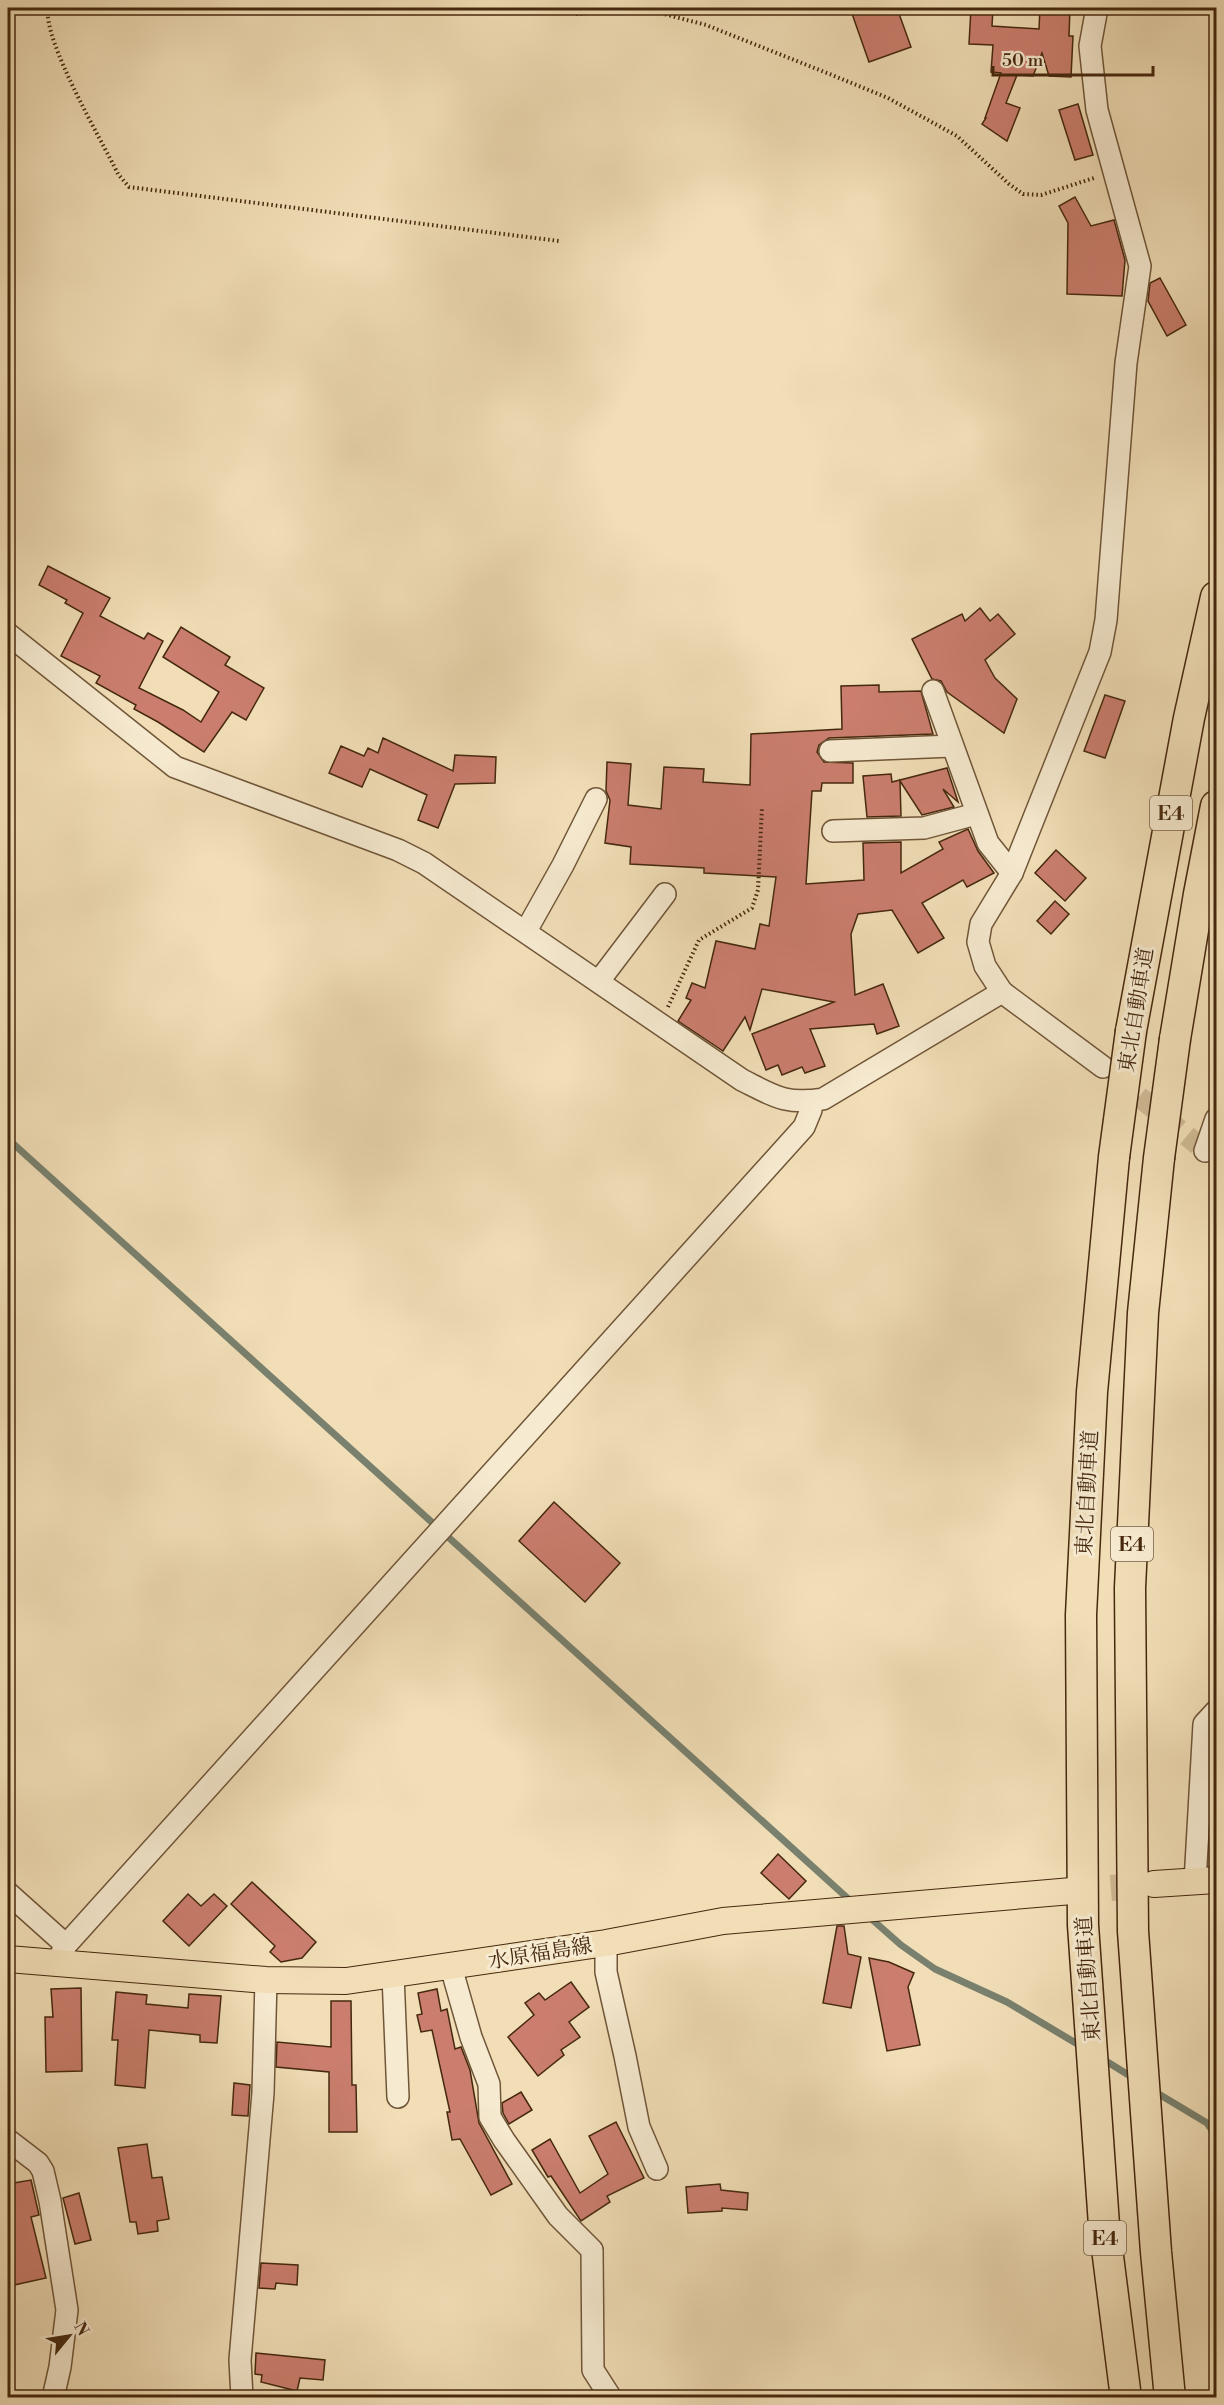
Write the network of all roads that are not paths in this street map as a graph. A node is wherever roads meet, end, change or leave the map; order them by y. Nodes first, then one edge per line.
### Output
1 (1097, 8) edge
2 (1216, 597) edge
3 (8, 634) edge
4 (933, 691) dead end
5 (952, 746) junction
6 (830, 752) dead end
7 (596, 799) dead end
8 (1216, 806) edge
9 (976, 814) junction
10 (833, 831) dead end
11 (1012, 873) junction
12 (665, 894) dead end
13 (526, 931) junction
14 (599, 981) junction
15 (1002, 992) junction
16 (1103, 1067) tunnel mouth
17 (808, 1101) junction
18 (1216, 1119) edge
19 (1207, 1152) edge
20 (1216, 1711) edge
21 (1206, 1881) edge
22 (1154, 1884) tunnel mouth
23 (1072, 1891) tunnel mouth
24 (8, 1893) edge
25 (606, 1943) junction
26 (61, 1954) junction
27 (8, 1959) edge
28 (451, 1967) junction
29 (393, 1975) junction
30 (266, 1980) junction
31 (398, 2097) dead end
32 (8, 2140) edge
33 (657, 2169) dead end
34 (53, 2397) edge
35 (242, 2397) edge
36 (611, 2397) edge
37 (1126, 2397) edge
38 (1170, 2397) edge

1 - 11 street
2 - 37 highway, 東北自動車道 / E4, bridge
3 - 13 street
4 - 5 street
5 - 6 street
5 - 9 street
7 - 13 street
8 - 38 highway, 東北自動車道 / E4, bridge
9 - 10 street
9 - 11 street
11 - 15 street
12 - 14 street
13 - 14 street
14 - 17 street
15 - 16 street
15 - 17 street
17 - 26 street
18 - 19 street
20 - 21 street
21 - 22 main road
23 - 25 main road, 水原福島線
24 - 26 street
25 - 28 main road, 水原福島線
25 - 33 street
26 - 27 main road, 水原福島線
26 - 30 main road, 水原福島線
28 - 29 main road, 水原福島線
28 - 36 street
29 - 30 main road, 水原福島線
29 - 31 street
30 - 35 street
32 - 34 street

